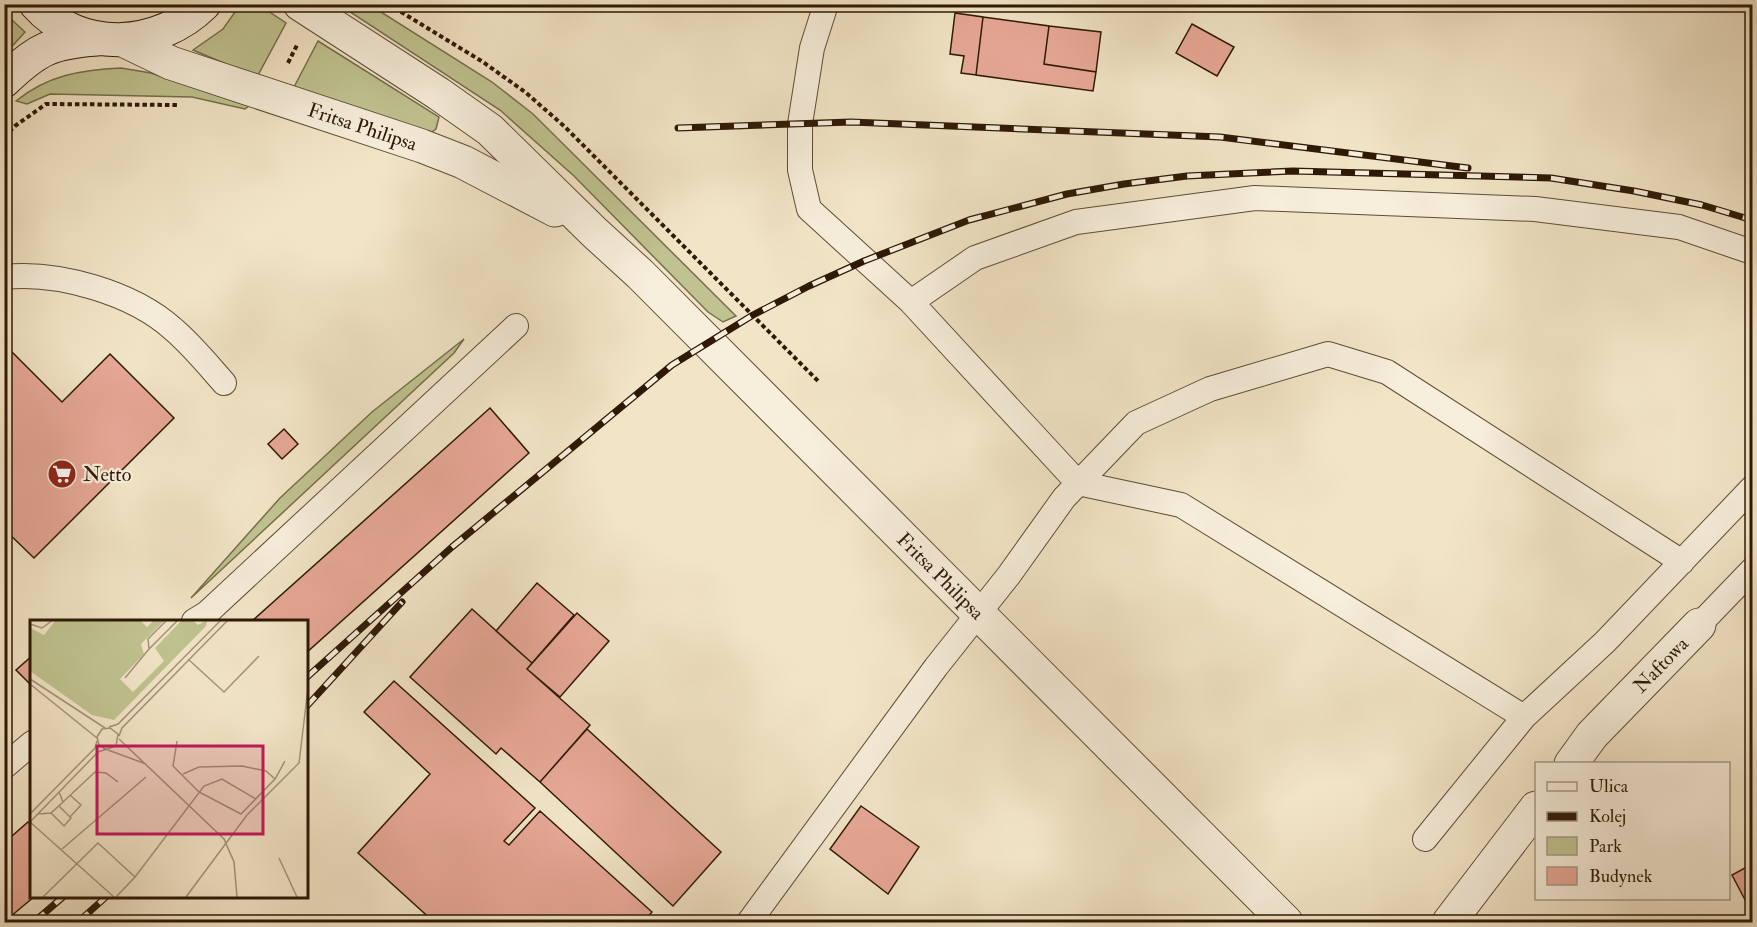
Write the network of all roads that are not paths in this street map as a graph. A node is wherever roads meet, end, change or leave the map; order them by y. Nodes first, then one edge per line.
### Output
1 (36, 4) edge
2 (204, 4) edge
3 (300, 4) edge
4 (826, 4) edge
5 (114, 40) junction
6 (4, 81) edge
7 (594, 232) junction
8 (1752, 252) edge
9 (4, 277) edge
10 (911, 302) junction
11 (516, 326) dead end
12 (224, 383) dead end
13 (1078, 483) junction
14 (1752, 489) edge
15 (1682, 562) junction
16 (1752, 570) edge
17 (977, 613) junction
18 (195, 620) edge
19 (1699, 625) joint
20 (1524, 717) junction
21 (30, 745) edge
22 (1572, 762) edge
23 (4, 767) edge
24 (1535, 809) edge
25 (1425, 839) dead end
26 (749, 922) edge
27 (1286, 922) edge
28 (1449, 922) edge

1 - 5 street
2 - 5 street
3 - 7 street, Fritsa Philipsa
4 - 10 lane
5 - 6 street
5 - 7 street, Fritsa Philipsa
7 - 17 street, Fritsa Philipsa
8 - 10 lane
9 - 12 lane
10 - 13 lane
11 - 18 lane
13 - 15 lane
13 - 17 lane
13 - 20 lane
14 - 15 lane
15 - 20 lane
16 - 19 lane, Naftowa
17 - 26 lane
17 - 27 street, Fritsa Philipsa
19 - 22 street, Naftowa
20 - 25 lane
21 - 23 lane
24 - 28 street

